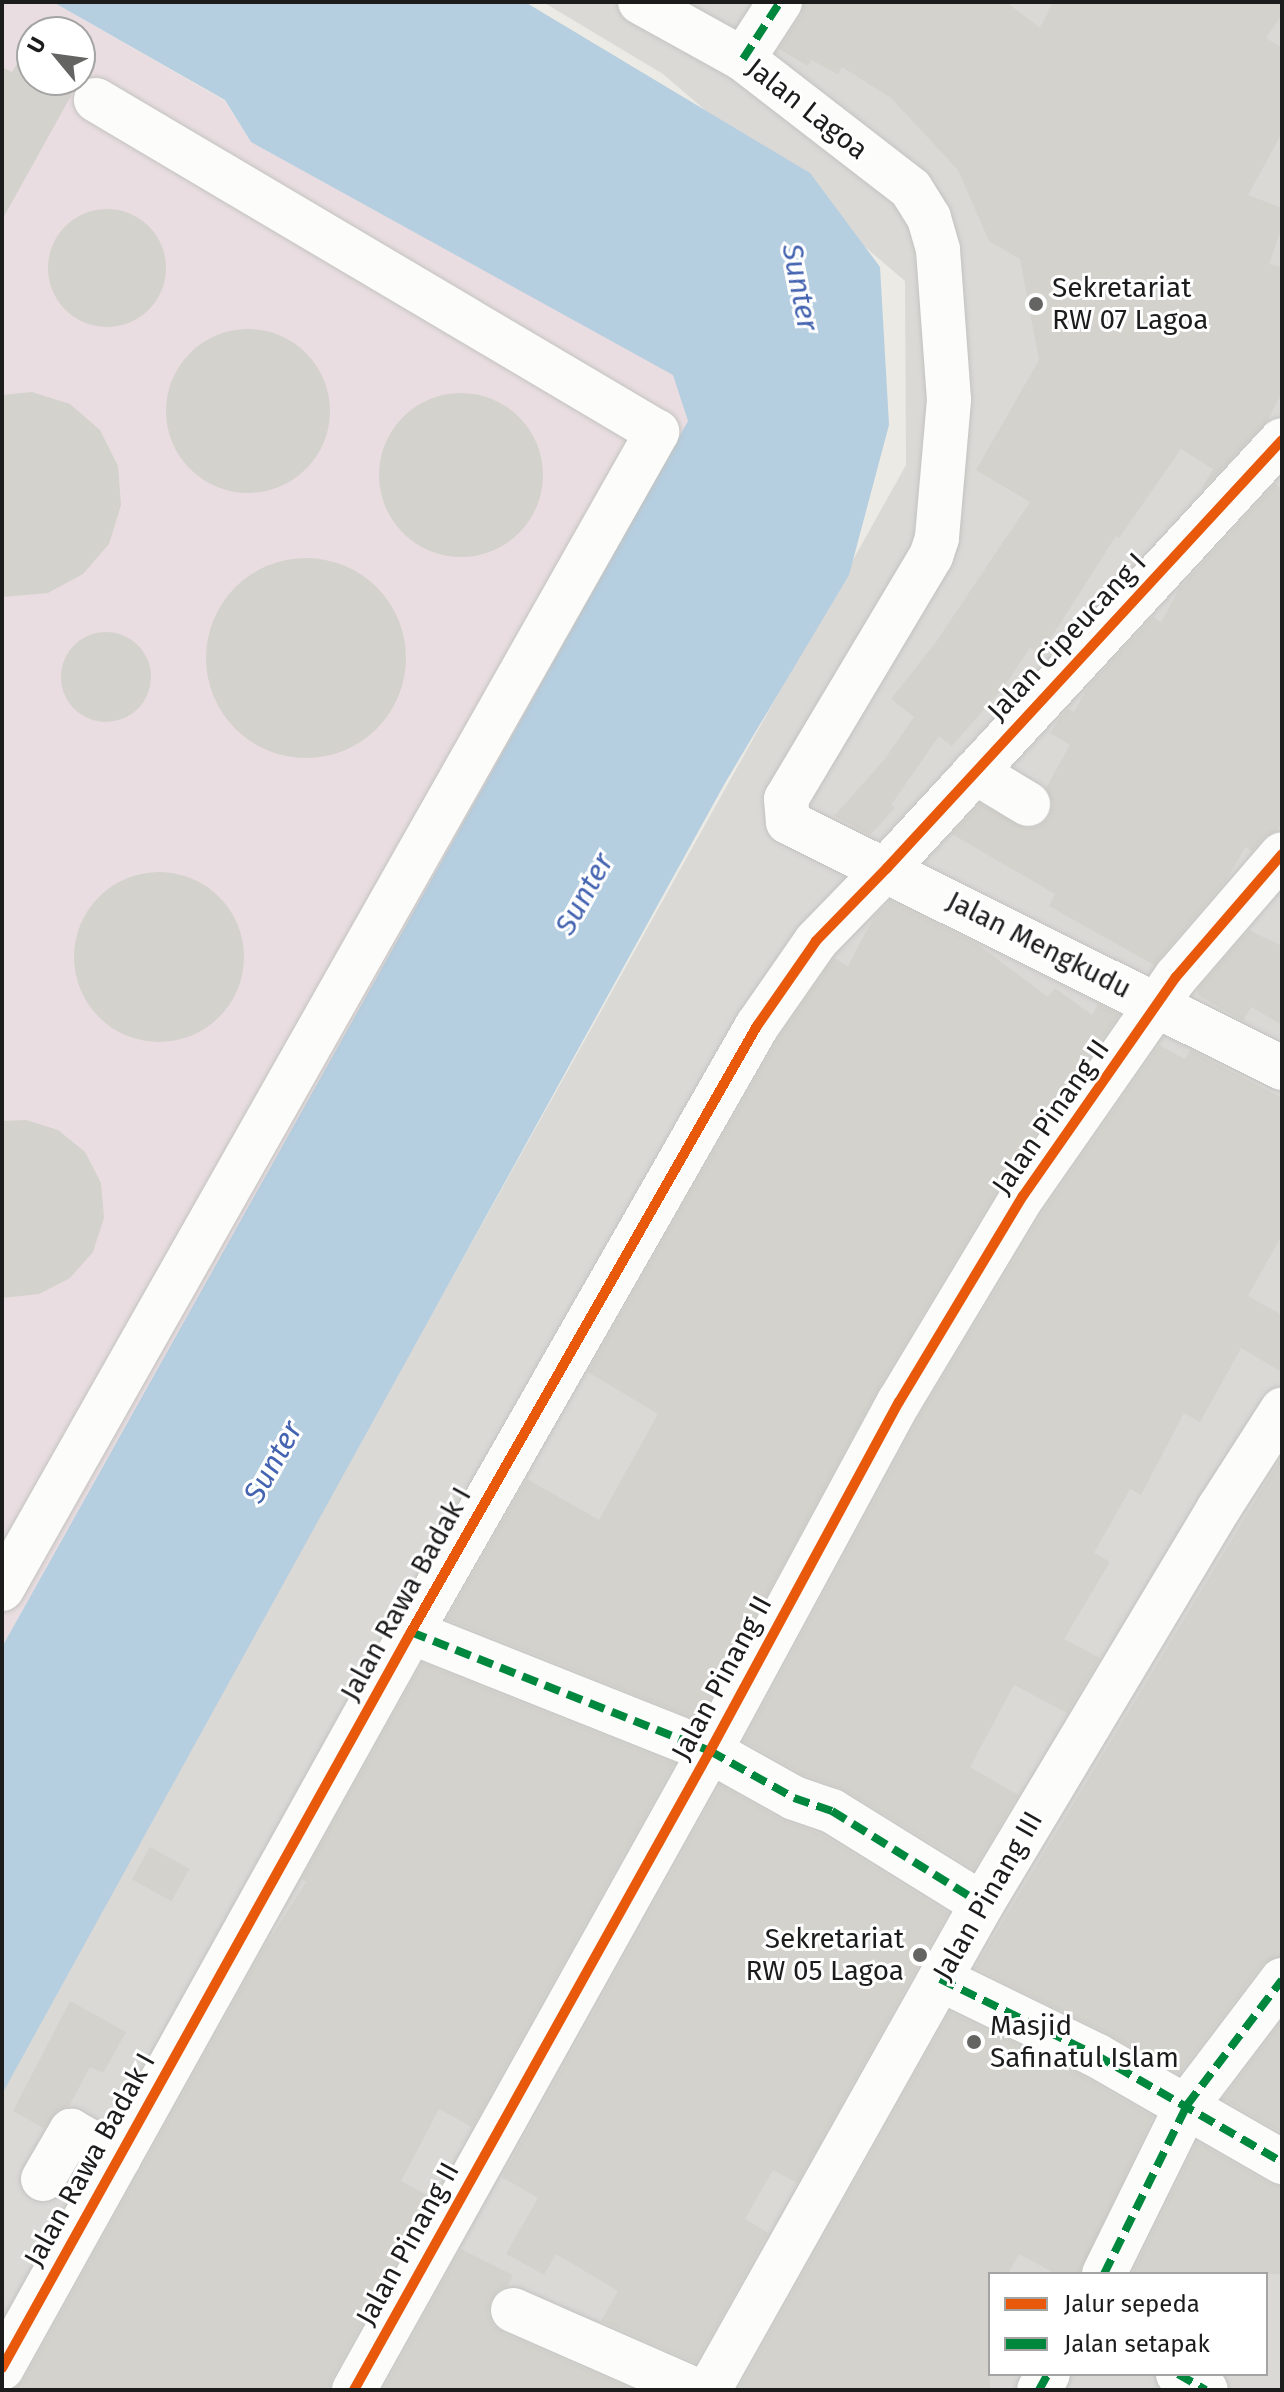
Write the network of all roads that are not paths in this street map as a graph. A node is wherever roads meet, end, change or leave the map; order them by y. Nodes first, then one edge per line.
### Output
1 (640, 2) edge
2 (780, 2) edge
3 (743, 59) junction
4 (96, 100) dead end
5 (1282, 440) edge
6 (975, 772) junction
7 (1028, 804) dead end
8 (793, 827) joint
9 (1282, 854) edge
10 (887, 868) junction
11 (1167, 991) junction
12 (1282, 1068) edge
13 (1282, 1410) edge
14 (2, 1589) edge
15 (411, 1632) junction
16 (710, 1751) junction
17 (982, 1904) junction
18 (940, 1979) junction
19 (1282, 1980) edge
20 (1187, 2105) junction
21 (119, 2158) junction
22 (1282, 2162) edge
23 (43, 2179) dead end
24 (1105, 2272) edge
25 (513, 2310) dead end
26 (2, 2368) edge
27 (1182, 2376) edge
28 (354, 2390) edge
29 (695, 2390) edge
30 (709, 2390) edge
31 (1206, 2390) edge

1 - 3 street, Jalan Lagoa
2 - 3 street
3 - 8 street, Jalan Lagoa
4 - 14 street
5 - 6 street, Jalan Cipeucang I
6 - 7 street
6 - 10 street, Jalan Cipeucang I
8 - 10 street, Jalan Mengkudu
9 - 11 street, Jalan Pinang II
10 - 11 street, Jalan Mengkudu
10 - 15 street, Jalan Rawa Badak I
11 - 12 street, Jalan Mengkudu
11 - 16 street, Jalan Pinang II
13 - 17 street, Jalan Pinang III
15 - 16 street
15 - 21 street, Jalan Rawa Badak I
16 - 17 street
16 - 28 street, Jalan Pinang II
17 - 18 street, Jalan Pinang III
18 - 20 street
18 - 30 street, Jalan Pinang III
19 - 20 street
20 - 22 street
20 - 24 street
21 - 23 street
21 - 26 street, Jalan Rawa Badak I
25 - 29 street
27 - 31 street

